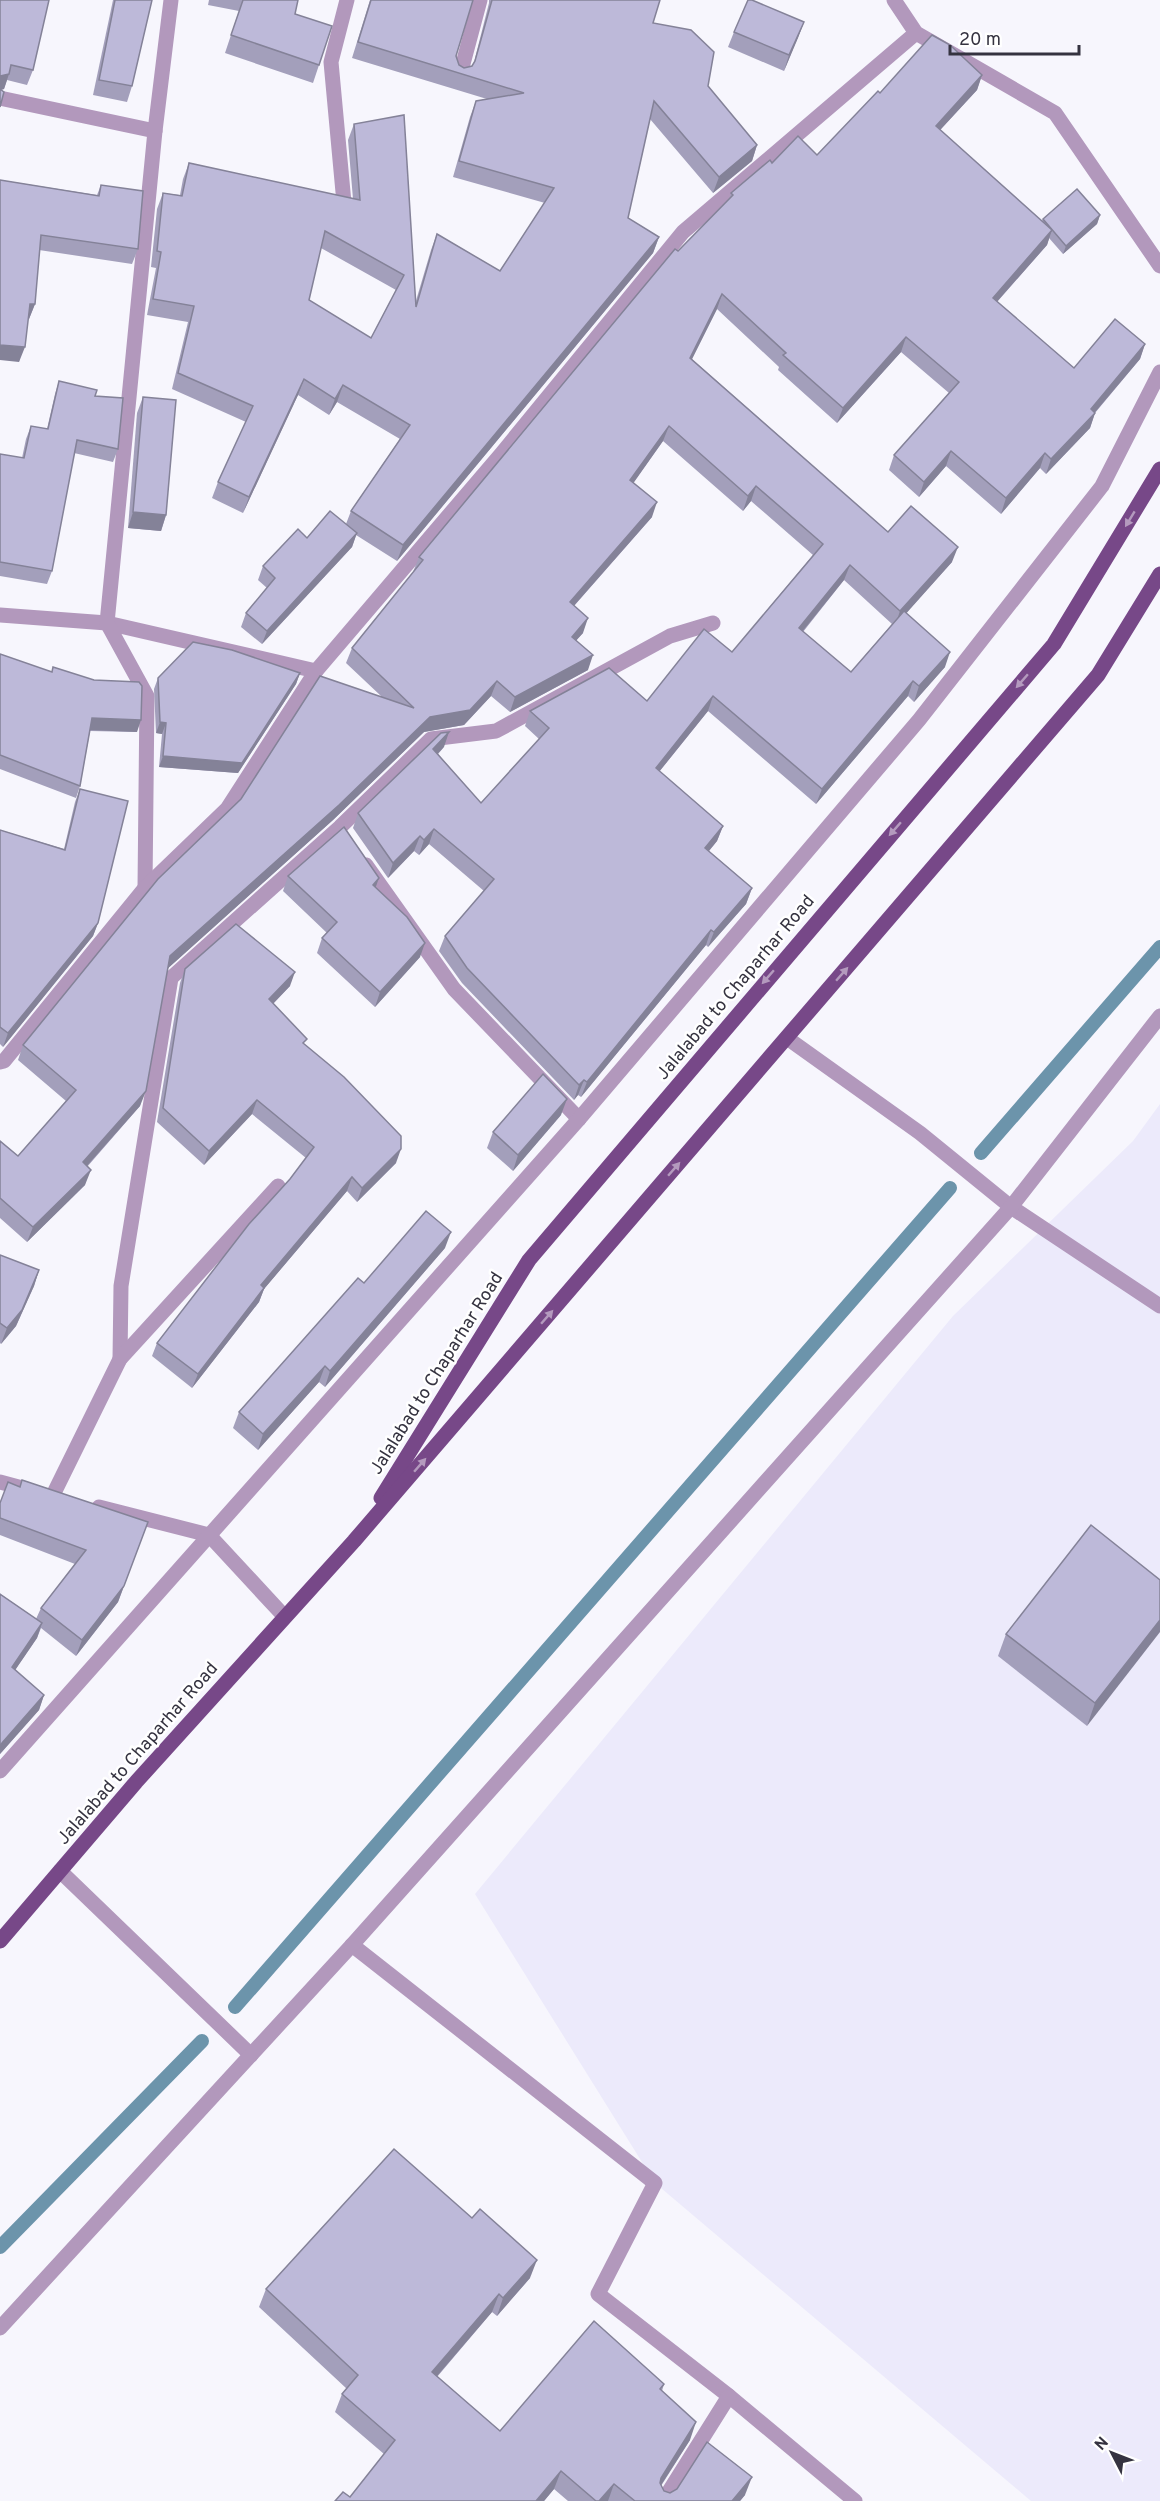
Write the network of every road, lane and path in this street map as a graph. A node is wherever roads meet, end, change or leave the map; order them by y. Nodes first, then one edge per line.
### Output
1 (171, 0) edge
2 (347, 0) edge
3 (480, 0) edge
4 (894, 0) edge
5 (916, 33) junction
6 (460, 75) edge
7 (0, 98) edge
8 (155, 131) junction
9 (344, 203) edge
10 (1160, 266) edge
11 (1160, 372) edge
12 (1160, 469) edge
13 (1160, 574) edge
14 (0, 615) edge
15 (107, 623) junction
16 (713, 623) dead end
17 (316, 671) junction
18 (360, 856) edge
19 (146, 888) junction
20 (1160, 1016) edge
21 (787, 1038) junction
22 (0, 1062) edge
23 (579, 1119) junction
24 (278, 1186) dead end
25 (1011, 1207) junction
26 (1160, 1306) edge
27 (120, 1359) junction
28 (0, 1482) edge
29 (87, 1504) edge
30 (209, 1535) junction
31 (354, 1541) junction
32 (284, 1616) junction
33 (0, 1772) edge
34 (60, 1870) junction
35 (0, 1941) edge
36 (352, 1945) junction
37 (251, 2055) junction
38 (0, 2328) edge
39 (729, 2396) junction
40 (663, 2501) edge
41 (855, 2501) edge

1 - 8 street
2 - 9 street
3 - 6 street
4 - 5 street
5 - 10 street
5 - 17 street
7 - 8 street
8 - 15 street
11 - 23 street
12 -> 31 main road, Jalalabad to Chaparhar Road
21 -> 13 main road, Jalalabad to Chaparhar Road
14 - 15 street
15 - 17 street
15 - 19 street
16 - 27 street
17 - 19 street
18 - 23 street
19 - 22 street
20 - 25 street
21 - 25 street
31 -> 21 main road, Jalalabad to Chaparhar Road
23 - 30 street
24 - 27 street
25 - 26 street
25 - 36 street
27 - 28 street
29 - 30 street
30 - 32 street
30 - 33 street
31 - 32 main road, Jalalabad to Chaparhar Road
32 - 34 main road, Jalalabad to Chaparhar Road
34 - 35 main road, Jalalabad to Chaparhar Road
34 - 37 street
36 - 37 street
36 - 39 street
37 - 38 street
39 - 40 street
39 - 41 street

